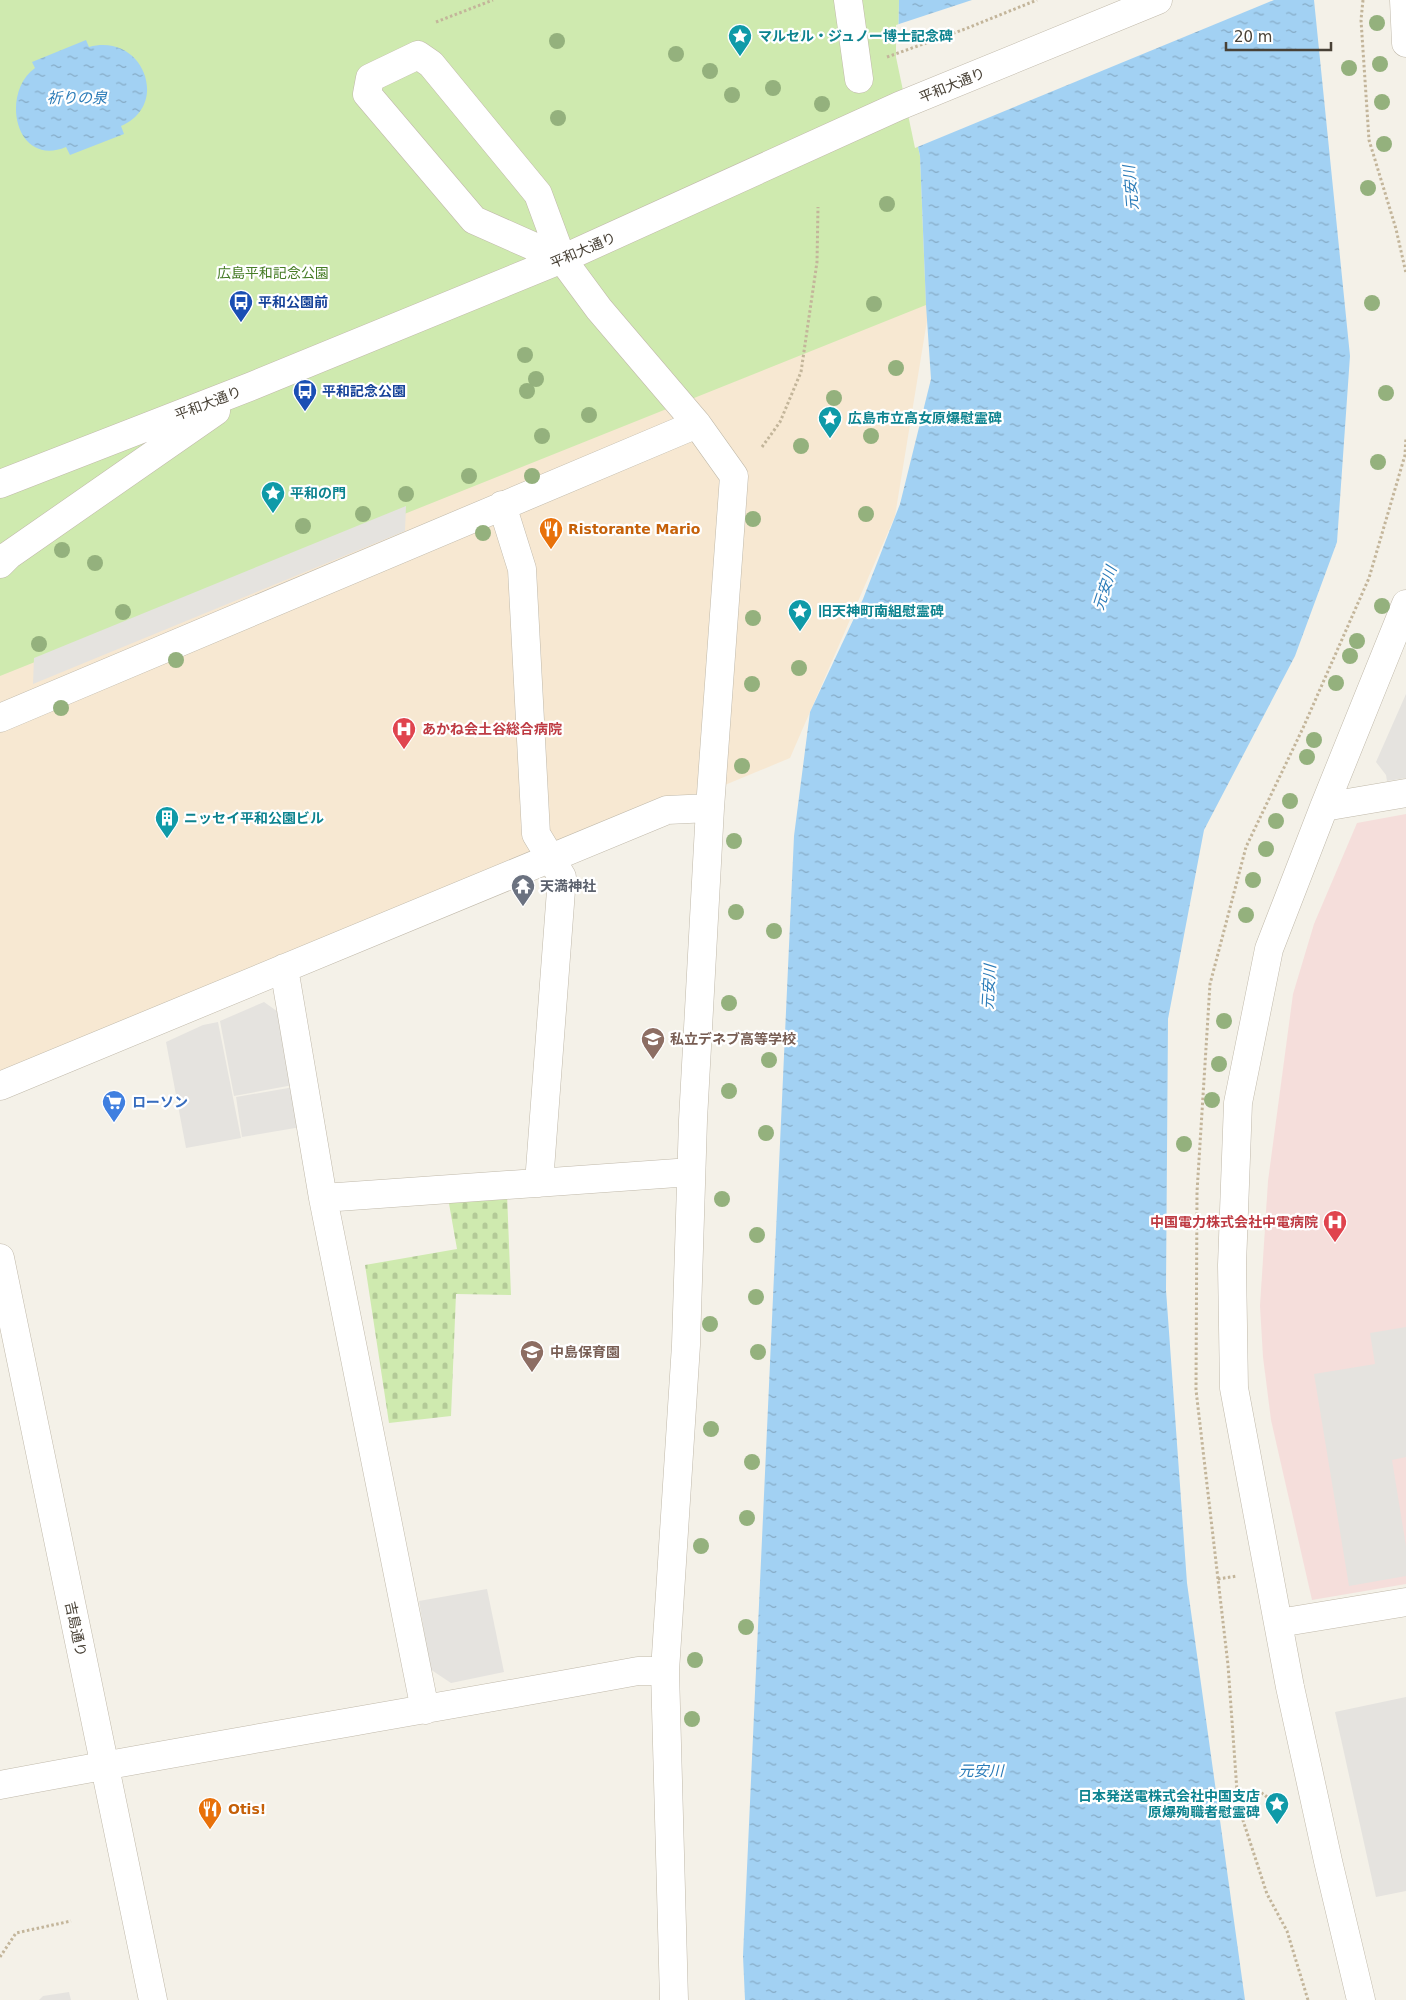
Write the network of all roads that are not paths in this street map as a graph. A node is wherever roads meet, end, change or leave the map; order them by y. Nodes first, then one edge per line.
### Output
1 (848, 0) edge
2 (1158, 0) edge
3 (1404, 0) edge
4 (1406, 43) edge
5 (859, 80) dead end
6 (562, 259) junction
7 (252, 386) junction
8 (697, 424) junction
9 (0, 484) edge
10 (502, 505) junction
11 (0, 564) edge
12 (1406, 604) edge
13 (0, 718) edge
14 (1406, 793) edge
15 (1324, 807) junction
16 (710, 808) junction
17 (550, 858) junction
18 (284, 968) junction
19 (0, 1086) edge
20 (691, 1172) junction
21 (539, 1183) junction
22 (323, 1198) junction
23 (0, 1258) edge
24 (1406, 1602) edge
25 (1279, 1623) junction
26 (664, 1671) junction
27 (425, 1710) junction
28 (105, 1765) junction
29 (0, 1784) edge
30 (153, 2000) edge
31 (674, 2000) edge
32 (1361, 2000) edge

1 - 5 street
2 - 6 street, 平和大通り
3 - 4 street
6 - 6 street
6 - 7 street, 平和大通り
6 - 8 street
7 - 9 street, 平和大通り
7 - 11 street
8 - 10 street
8 - 16 street
10 - 13 street
10 - 17 street
12 - 15 street
14 - 15 street
15 - 25 street
16 - 17 street
16 - 20 street
17 - 18 street
17 - 21 street
18 - 19 street
18 - 22 street
20 - 21 street
20 - 26 street
21 - 22 street
22 - 27 street
23 - 28 street, 吉島通り
24 - 25 street
25 - 32 street
26 - 27 street
26 - 31 street
27 - 28 street
28 - 29 street
28 - 30 street, 吉島通り

